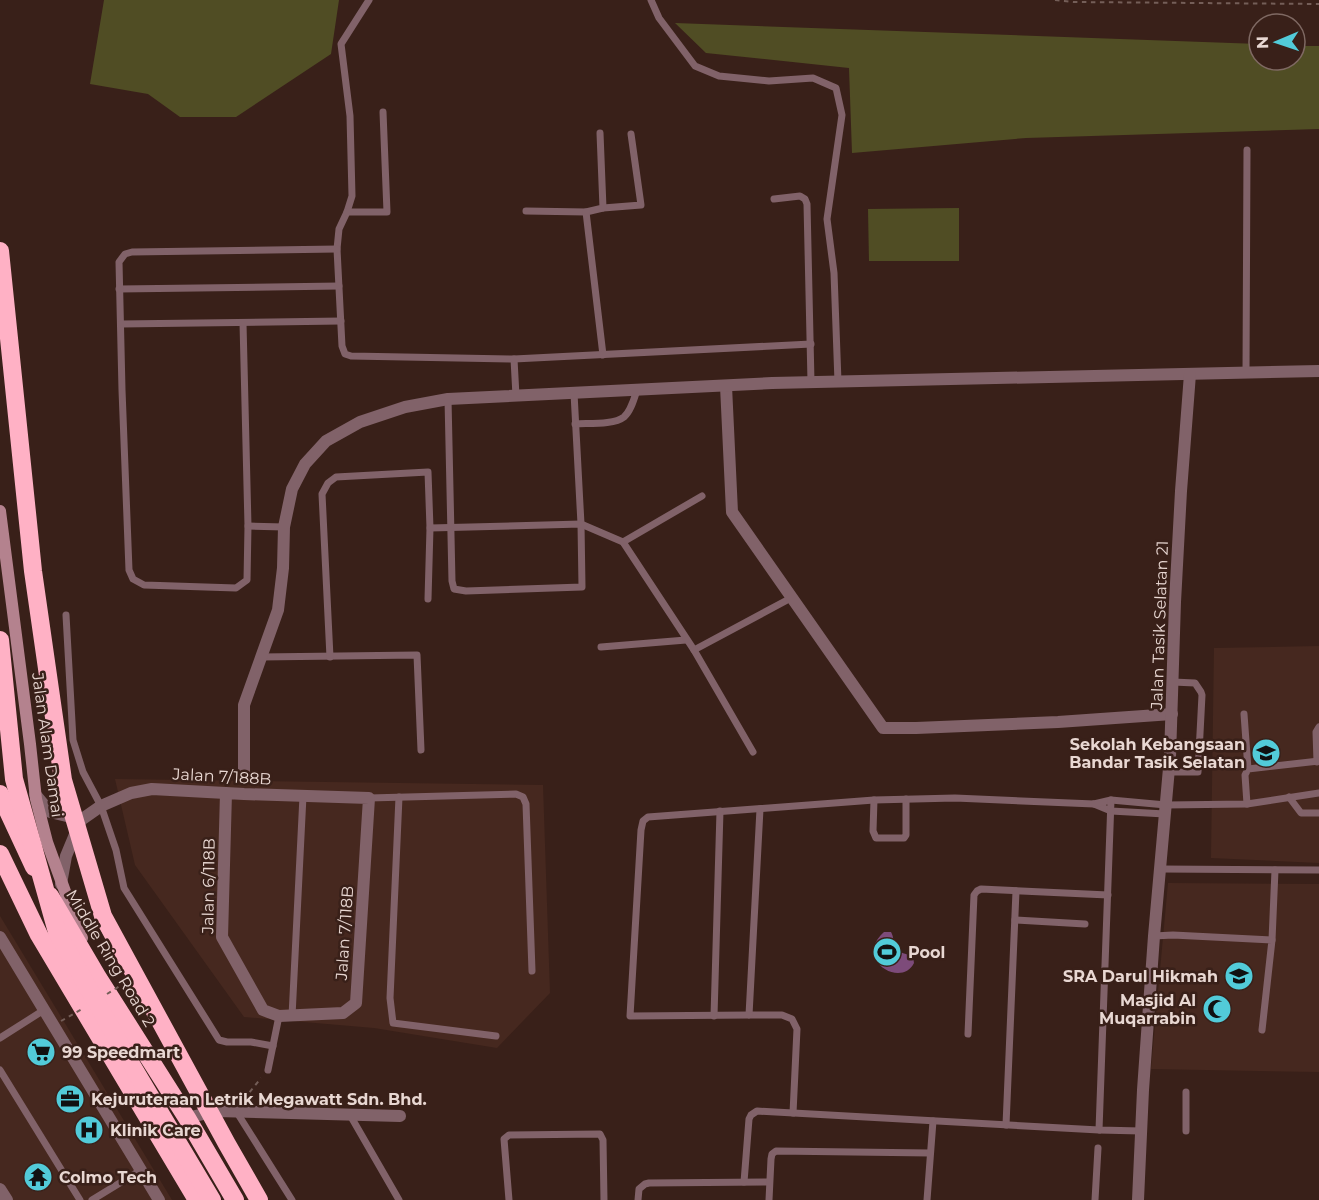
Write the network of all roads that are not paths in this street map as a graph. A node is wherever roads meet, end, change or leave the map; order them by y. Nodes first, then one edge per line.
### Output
1 (369, 0) edge
2 (651, 0) edge
3 (383, 112) dead end
4 (600, 133) dead end
5 (632, 134) dead end
6 (1247, 150) dead end
7 (774, 198) dead end
8 (603, 208) junction
9 (526, 211) dead end
10 (347, 212) junction
11 (586, 212) junction
12 (337, 249) junction
13 (0, 251) edge
14 (339, 286) junction
15 (119, 289) junction
16 (341, 321) junction
17 (243, 323) junction
18 (121, 324) junction
19 (811, 344) junction
20 (603, 354) junction
21 (514, 358) junction
22 (1319, 371) edge
23 (1246, 372) junction
24 (1190, 374) junction
25 (812, 382) junction
26 (838, 382) junction
27 (726, 386) junction
28 (637, 390) junction
29 (574, 393) junction
30 (516, 396) junction
31 (448, 399) junction
32 (575, 424) junction
33 (702, 496) dead end
34 (0, 511) edge
35 (581, 524) junction
36 (248, 526) junction
37 (284, 527) junction
38 (430, 528) junction
39 (451, 528) junction
40 (623, 542) junction
41 (791, 598) junction
42 (428, 599) dead end
43 (66, 615) dead end
44 (0, 640) edge
45 (686, 640) junction
46 (602, 647) dead end
47 (694, 650) junction
48 (261, 657) junction
49 (330, 657) junction
50 (1173, 682) junction
51 (1172, 714) junction
52 (1244, 714) dead end
53 (1319, 727) edge
54 (421, 750) dead end
55 (753, 752) dead end
56 (1318, 761) edge
57 (1248, 769) junction
58 (1169, 772) junction
59 (1198, 772) junction
60 (244, 774) dead end
61 (1198, 780) dead end
62 (1319, 793) edge
63 (0, 794) edge
64 (35, 794) junction
65 (226, 794) junction
66 (303, 796) junction
67 (399, 797) junction
68 (1289, 797) junction
69 (369, 798) junction
70 (906, 799) junction
71 (874, 800) junction
72 (1111, 800) junction
73 (1094, 804) junction
74 (1247, 804) junction
75 (100, 806) junction
76 (760, 809) junction
77 (1166, 809) junction
78 (720, 811) junction
79 (1111, 811) junction
80 (1319, 813) edge
81 (81, 819) junction
82 (0, 854) edge
83 (1161, 869) junction
84 (1275, 870) junction
85 (1319, 870) edge
86 (61, 884) junction
87 (1016, 891) junction
88 (1108, 895) junction
89 (1015, 920) junction
90 (1085, 924) dead end
91 (1154, 936) junction
92 (0, 937) edge
93 (1272, 940) junction
94 (532, 971) dead end
95 (97, 976) junction
96 (44, 1010) junction
97 (749, 1015) junction
98 (286, 1016) junction
99 (714, 1016) junction
100 (1262, 1030) dead end
101 (968, 1034) dead end
102 (496, 1036) dead end
103 (0, 1038) edge
104 (273, 1046) junction
105 (0, 1070) edge
106 (268, 1070) road end
107 (1186, 1092) dead end
108 (236, 1111) junction
109 (793, 1113) junction
110 (350, 1115) junction
111 (400, 1116) dead end
112 (187, 1118) junction
113 (933, 1121) junction
114 (1006, 1125) junction
115 (1099, 1130) junction
116 (1141, 1131) junction
117 (1186, 1131) dead end
118 (1098, 1148) dead end
119 (930, 1153) junction
120 (141, 1170) junction
121 (744, 1182) junction
122 (769, 1182) junction
123 (0, 1189) edge
124 (7, 1200) edge
125 (80, 1200) edge
126 (92, 1200) edge
127 (159, 1200) edge
128 (196, 1200) edge
129 (212, 1200) edge
130 (235, 1200) edge
131 (259, 1200) edge
132 (292, 1200) edge
133 (399, 1200) edge
134 (509, 1200) edge
135 (604, 1200) edge
136 (638, 1200) edge
137 (769, 1200) edge
138 (927, 1200) edge
139 (1095, 1200) edge
140 (1137, 1200) edge

1 - 10 lane
2 - 26 lane
3 - 10 lane
4 - 8 lane
5 - 8 lane
6 - 23 lane
7 - 19 lane
8 - 11 lane
9 - 11 lane
10 - 12 lane
11 - 20 lane
12 - 14 lane
12 - 15 lane
13 - 131 highway, bridge
14 - 15 lane
14 - 16 lane
15 - 18 lane
16 - 17 lane
16 - 21 lane
17 - 18 lane
17 - 36 lane
18 - 36 lane
19 - 20 lane
19 - 25 lane
20 - 21 lane
21 - 30 lane
22 - 23 street
23 - 24 street
24 - 26 street
24 - 50 street, Jalan Tasik Selatan 21
25 - 26 street
25 - 27 street
27 - 28 street
27 - 41 street
28 - 29 street
28 - 32 lane
29 - 30 street
29 - 32 lane
30 - 31 street
31 - 37 street
31 - 39 lane
32 - 35 lane
33 - 40 lane
34 - 64 main road, Jalan Alam Damai
35 - 39 lane
35 - 39 lane
35 - 40 lane
36 - 37 lane
37 - 48 street
38 - 39 lane
38 - 42 lane
38 - 49 lane
40 - 45 lane
41 - 47 lane
41 - 51 street
43 - 75 lane
44 - 129 highway, bridge
45 - 46 lane
45 - 47 lane
47 - 55 lane
48 - 49 lane
48 - 60 street
49 - 54 lane
50 - 51 street, Jalan Tasik Selatan 21
50 - 59 lane
51 - 58 street, Jalan Tasik Selatan 21
52 - 57 lane
53 - 56 lane
56 - 57 lane
57 - 74 lane
58 - 59 lane
58 - 77 street, Jalan Tasik Selatan 21
59 - 61 lane
62 - 68 lane
63 - 95 highway, Middle Ring Road 2
64 - 81 street
64 - 86 main road, Jalan Alam Damai
65 - 66 street, Jalan 7/188B
65 - 75 street, Jalan 7/188B
65 - 98 street, Jalan 6/118B
66 - 69 street, Jalan 7/188B
66 - 98 lane
67 - 69 lane
67 - 94 lane
67 - 102 lane
68 - 74 lane
68 - 80 lane
69 - 98 street, Jalan 7/118B
70 - 71 lane
70 - 71 lane
70 - 73 lane
71 - 76 lane
72 - 73 lane
72 - 77 lane
72 - 79 lane
73 - 79 lane
74 - 77 lane
75 - 81 street, Jalan 7/188B
75 - 104 lane
76 - 78 lane
76 - 97 lane
77 - 79 lane
77 - 83 street, Jalan Tasik Selatan 21
78 - 99 lane
78 - 99 lane
79 - 88 lane
81 - 86 street
82 - 128 highway
83 - 84 lane
83 - 91 street, Jalan Tasik Selatan 21
84 - 85 lane
84 - 93 lane
86 - 95 main road, Jalan Alam Damai
87 - 88 lane
87 - 89 lane
87 - 101 lane
88 - 115 lane
89 - 90 lane
89 - 114 lane
91 - 93 lane
91 - 116 street, Jalan Tasik Selatan 21
92 - 96 street
93 - 100 lane
95 - 112 highway, Middle Ring Road 2
96 - 103 lane
96 - 120 street
97 - 99 lane
97 - 109 lane
98 - 104 lane
104 - 106 lane
105 - 125 lane
107 - 117 lane
108 - 110 street
108 - 112 street
108 - 132 lane
109 - 113 lane
109 - 121 lane
110 - 111 street
110 - 133 lane
112 - 130 highway, Middle Ring Road 2
113 - 114 lane
113 - 119 lane
114 - 115 lane
115 - 116 lane
116 - 140 street, Jalan Tasik Selatan 21
118 - 139 lane
119 - 122 lane
119 - 138 lane
120 - 126 lane
120 - 127 street
121 - 122 lane
121 - 136 lane
122 - 137 lane
123 - 124 street
134 - 135 lane

